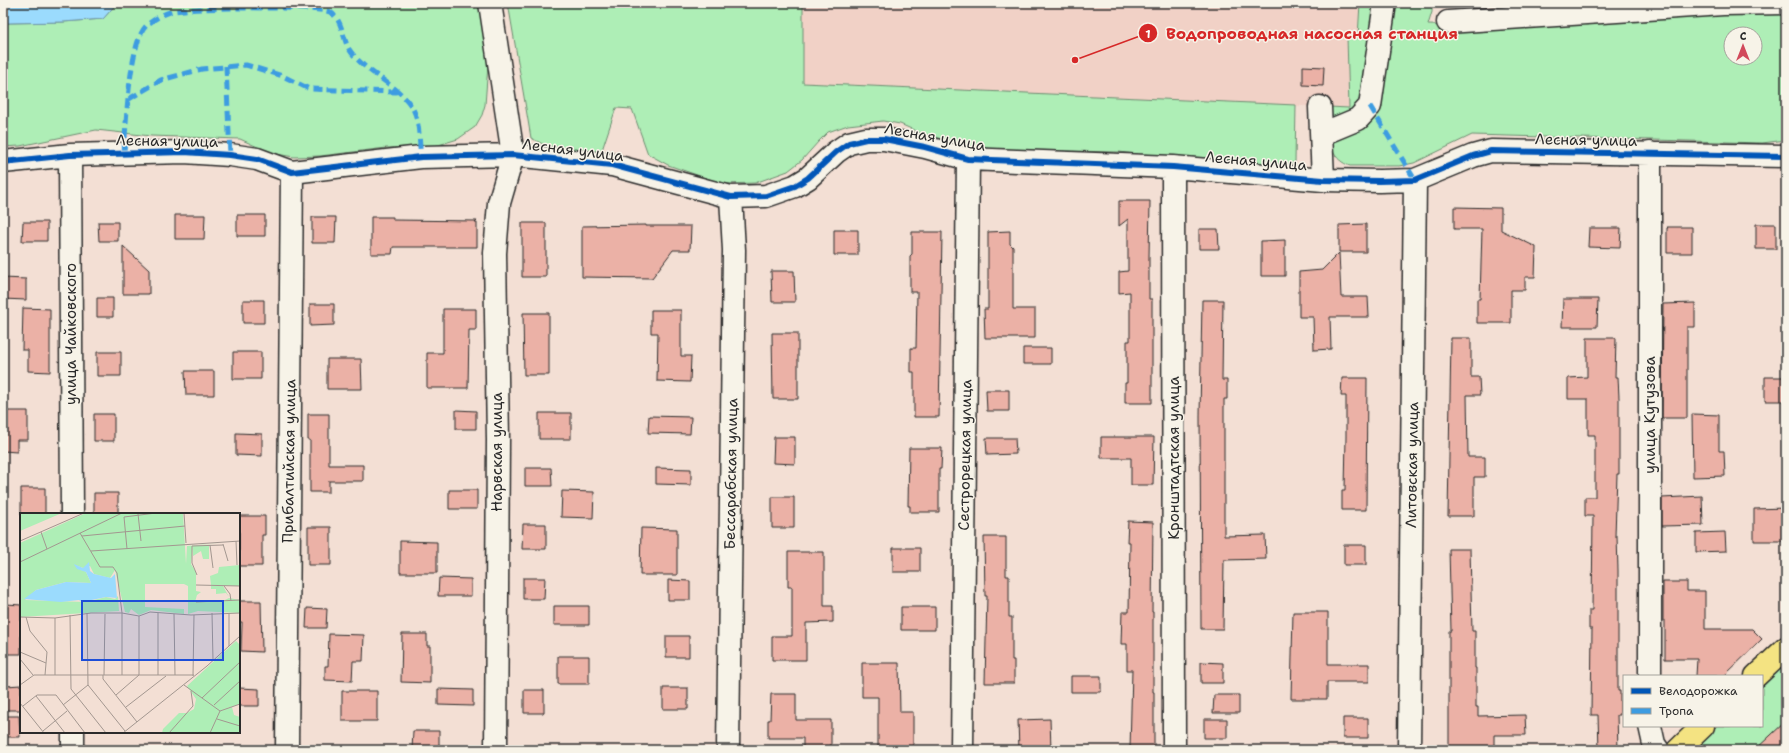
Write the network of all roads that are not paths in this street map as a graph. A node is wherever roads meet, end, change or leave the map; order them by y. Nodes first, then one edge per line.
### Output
1 (490, 3) edge
2 (1385, 3) edge
3 (1786, 3) edge
4 (1448, 22) dead end
5 (1320, 107) dead end
6 (1322, 134) junction
7 (1650, 153) junction
8 (70, 155) junction
9 (512, 155) junction
10 (1786, 156) edge
11 (968, 159) junction
12 (3, 162) edge
13 (1173, 167) junction
14 (292, 172) junction
15 (1323, 180) junction
16 (1415, 180) junction
17 (731, 197) junction
18 (72, 513) edge
19 (1786, 648) edge
20 (1650, 675) edge
21 (1757, 675) edge
22 (1650, 727) edge
23 (1702, 727) edge
24 (73, 733) edge
25 (74, 750) edge
26 (287, 750) edge
27 (496, 750) edge
28 (728, 750) edge
29 (962, 750) edge
30 (1174, 750) edge
31 (1409, 750) edge
32 (1658, 750) edge
33 (1678, 750) edge

1 - 9 street
2 - 6 street
3 - 4 street
5 - 6 street
6 - 15 street
7 - 10 street, Лесная улица
7 - 16 street, Лесная улица
7 - 20 street, улица Кутузова
8 - 12 street, Лесная улица
8 - 14 street, Лесная улица
8 - 18 street, улица Чайковского
9 - 14 street, Лесная улица
9 - 17 street, Лесная улица
9 - 27 street, Нарвская улица
11 - 13 street, Лесная улица
11 - 17 street, Лесная улица
11 - 29 street, Сестрорецкая улица
13 - 15 street, Лесная улица
13 - 30 street, Кронштадтская улица
14 - 26 street, Прибалтийская улица
15 - 16 street, Лесная улица
16 - 31 street, Литовская улица
17 - 28 street, Бессарабская улица
19 - 21 main road
22 - 32 street
23 - 33 main road
24 - 25 street

